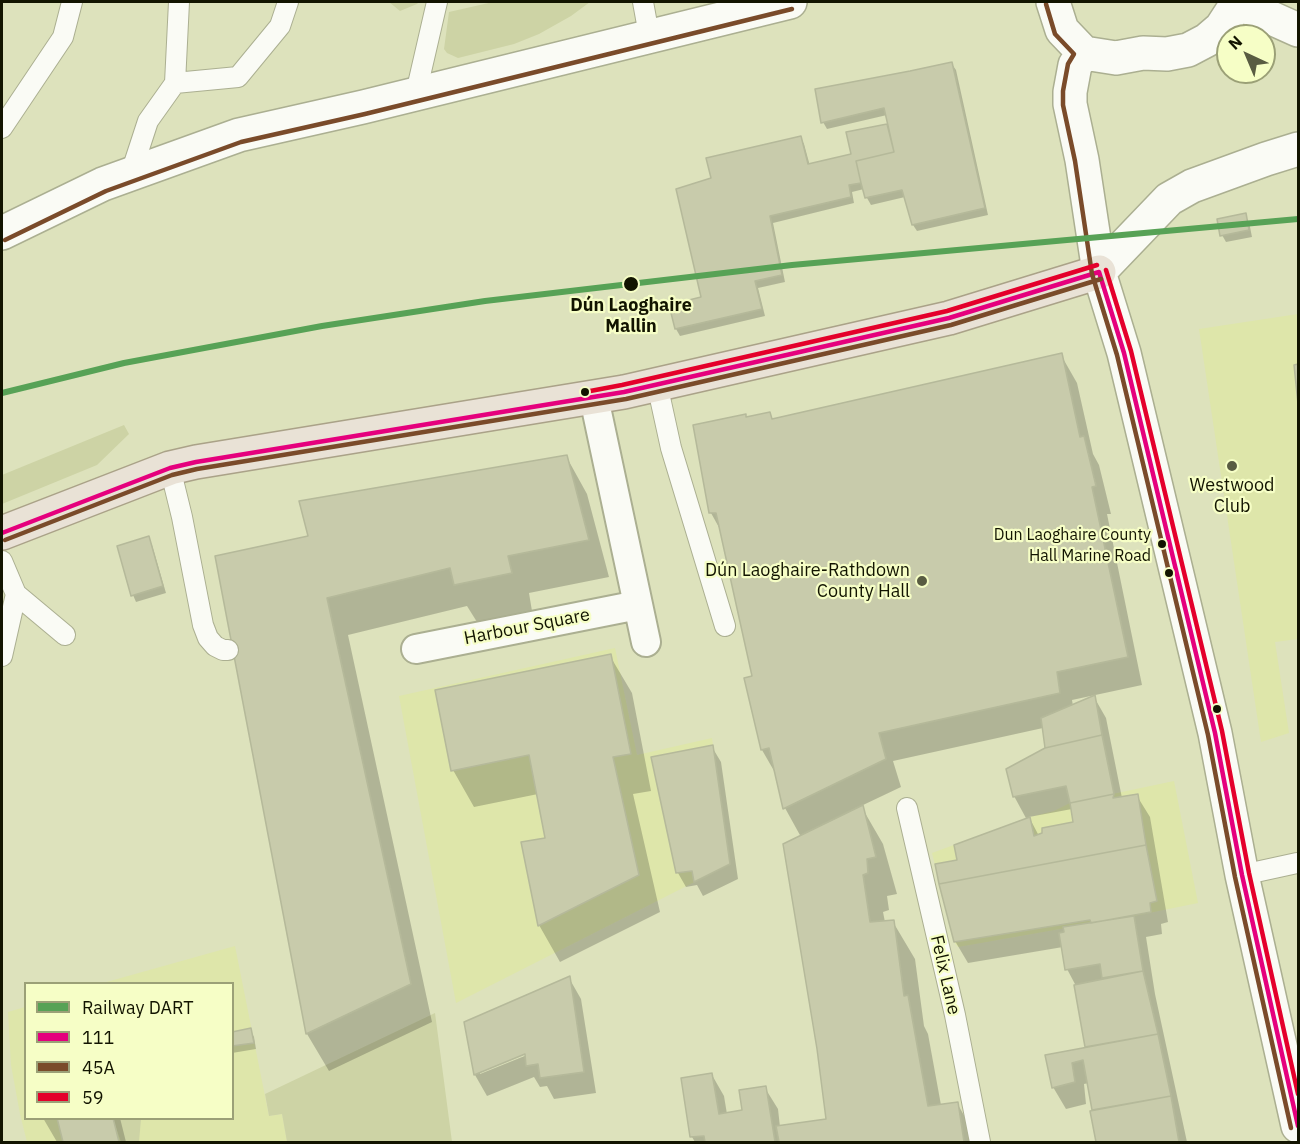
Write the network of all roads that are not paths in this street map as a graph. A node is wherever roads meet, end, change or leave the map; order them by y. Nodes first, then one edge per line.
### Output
1 (72, 2) edge
2 (179, 2) edge
3 (288, 2) edge
4 (437, 2) edge
5 (643, 2) edge
6 (790, 2) edge
7 (1053, 2) edge
8 (1238, 2) edge
9 (1299, 30) edge
10 (649, 35) junction
11 (1084, 53) junction
12 (175, 83) junction
13 (416, 93) junction
14 (2, 128) edge
15 (1299, 149) edge
16 (131, 173) junction
17 (2, 233) edge
18 (1099, 272) junction
19 (657, 384) junction
20 (594, 398) junction
21 (170, 468) junction
22 (2, 533) edge
23 (2, 561) edge
24 (16, 594) junction
25 (638, 605) junction
26 (725, 626) dead end
27 (65, 636) dead end
28 (646, 642) dead end
29 (416, 649) dead end
30 (228, 650) dead end
31 (2, 656) edge
32 (906, 808) dead end
33 (1297, 863) edge
34 (1242, 874) junction
35 (1299, 1126) edge
36 (980, 1143) edge

1 - 14 lane
2 - 12 lane
3 - 12 lane
4 - 13 lane
5 - 10 lane
6 - 10 street
7 - 11 street
8 - 9 street
8 - 11 street
10 - 13 street
11 - 18 street
12 - 16 lane
13 - 16 street
15 - 18 street
16 - 17 street
18 - 19 highway
18 - 34 street
19 - 20 highway
19 - 26 lane
20 - 21 highway
20 - 25 street
21 - 22 highway
21 - 30 lane
23 - 24 lane
24 - 27 lane
24 - 31 lane
25 - 28 street
25 - 29 street, Harbour Square
32 - 36 lane, Felix Lane
33 - 34 lane
34 - 35 street

